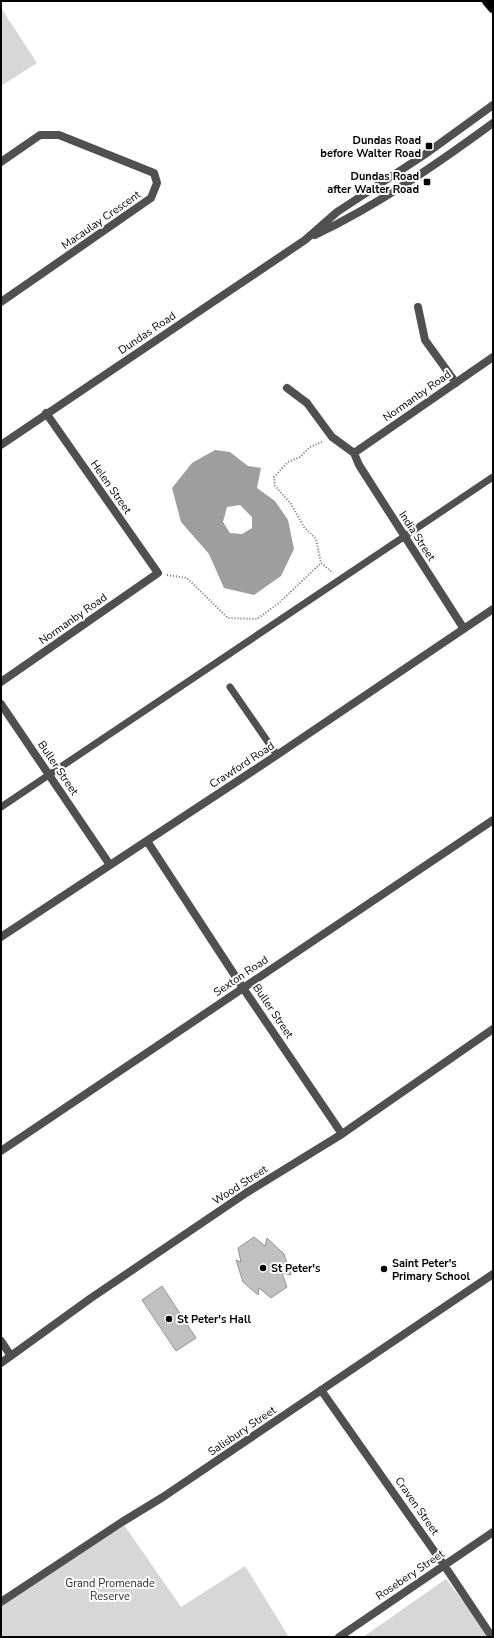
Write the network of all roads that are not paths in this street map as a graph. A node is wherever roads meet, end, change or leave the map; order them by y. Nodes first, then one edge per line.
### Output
1 (487, 1) edge
2 (493, 8) edge
3 (493, 105) edge
4 (493, 123) edge
5 (1, 162) edge
6 (305, 240) junction
7 (1, 302) edge
8 (418, 307) dead end
9 (493, 357) edge
10 (456, 383) junction
11 (287, 388) dead end
12 (46, 413) junction
13 (2, 442) edge
14 (354, 453) junction
15 (493, 477) edge
16 (405, 537) junction
17 (158, 573) joint
18 (493, 609) edge
19 (464, 629) junction
20 (1, 682) edge
21 (230, 687) dead end
22 (1, 704) edge
23 (277, 755) junction
24 (49, 774) junction
25 (1, 807) edge
26 (493, 820) edge
27 (147, 841) junction
28 (110, 865) junction
29 (1, 937) edge
30 (243, 988) junction
31 (493, 1029) edge
32 (342, 1134) junction
33 (1, 1151) edge
34 (493, 1274) edge
35 (1, 1341) edge
36 (11, 1356) junction
37 (1, 1363) edge
38 (321, 1390) junction
39 (493, 1532) edge
40 (444, 1565) junction
41 (1, 1602) edge
42 (339, 1637) edge
43 (492, 1637) edge

1 - 2 main road
3 - 6 street, Dundas Road
4 - 6 street, Dundas Road
5 - 7 street, Macaulay Crescent
6 - 12 street, Dundas Road
8 - 10 street
9 - 10 street, Normanby Road
10 - 14 street, Normanby Road
11 - 14 street
12 - 13 street, Dundas Road
12 - 17 street, Helen Street
14 - 16 street, India Street
15 - 16 lane
16 - 19 street, India Street
16 - 24 lane
17 - 20 street, Normanby Road
18 - 19 street, Crawford Road
19 - 23 street, Crawford Road
21 - 23 lane
22 - 24 street, Buller Street
23 - 27 street, Crawford Road
24 - 25 lane
24 - 28 street, Buller Street
26 - 30 street, Sexton Road
27 - 28 street, Crawford Road
27 - 30 street, Buller Street
28 - 29 street, Crawford Road
30 - 32 street, Buller Street
30 - 33 street, Sexton Road
31 - 32 street, Wood Street
32 - 36 street, Wood Street
34 - 38 street, Salisbury Street
35 - 36 street
36 - 37 street, Wood Street
38 - 40 street, Craven Street
38 - 41 street, Salisbury Street
39 - 40 street, Rosebery Street
40 - 42 street, Rosebery Street
40 - 43 street, Craven Street

